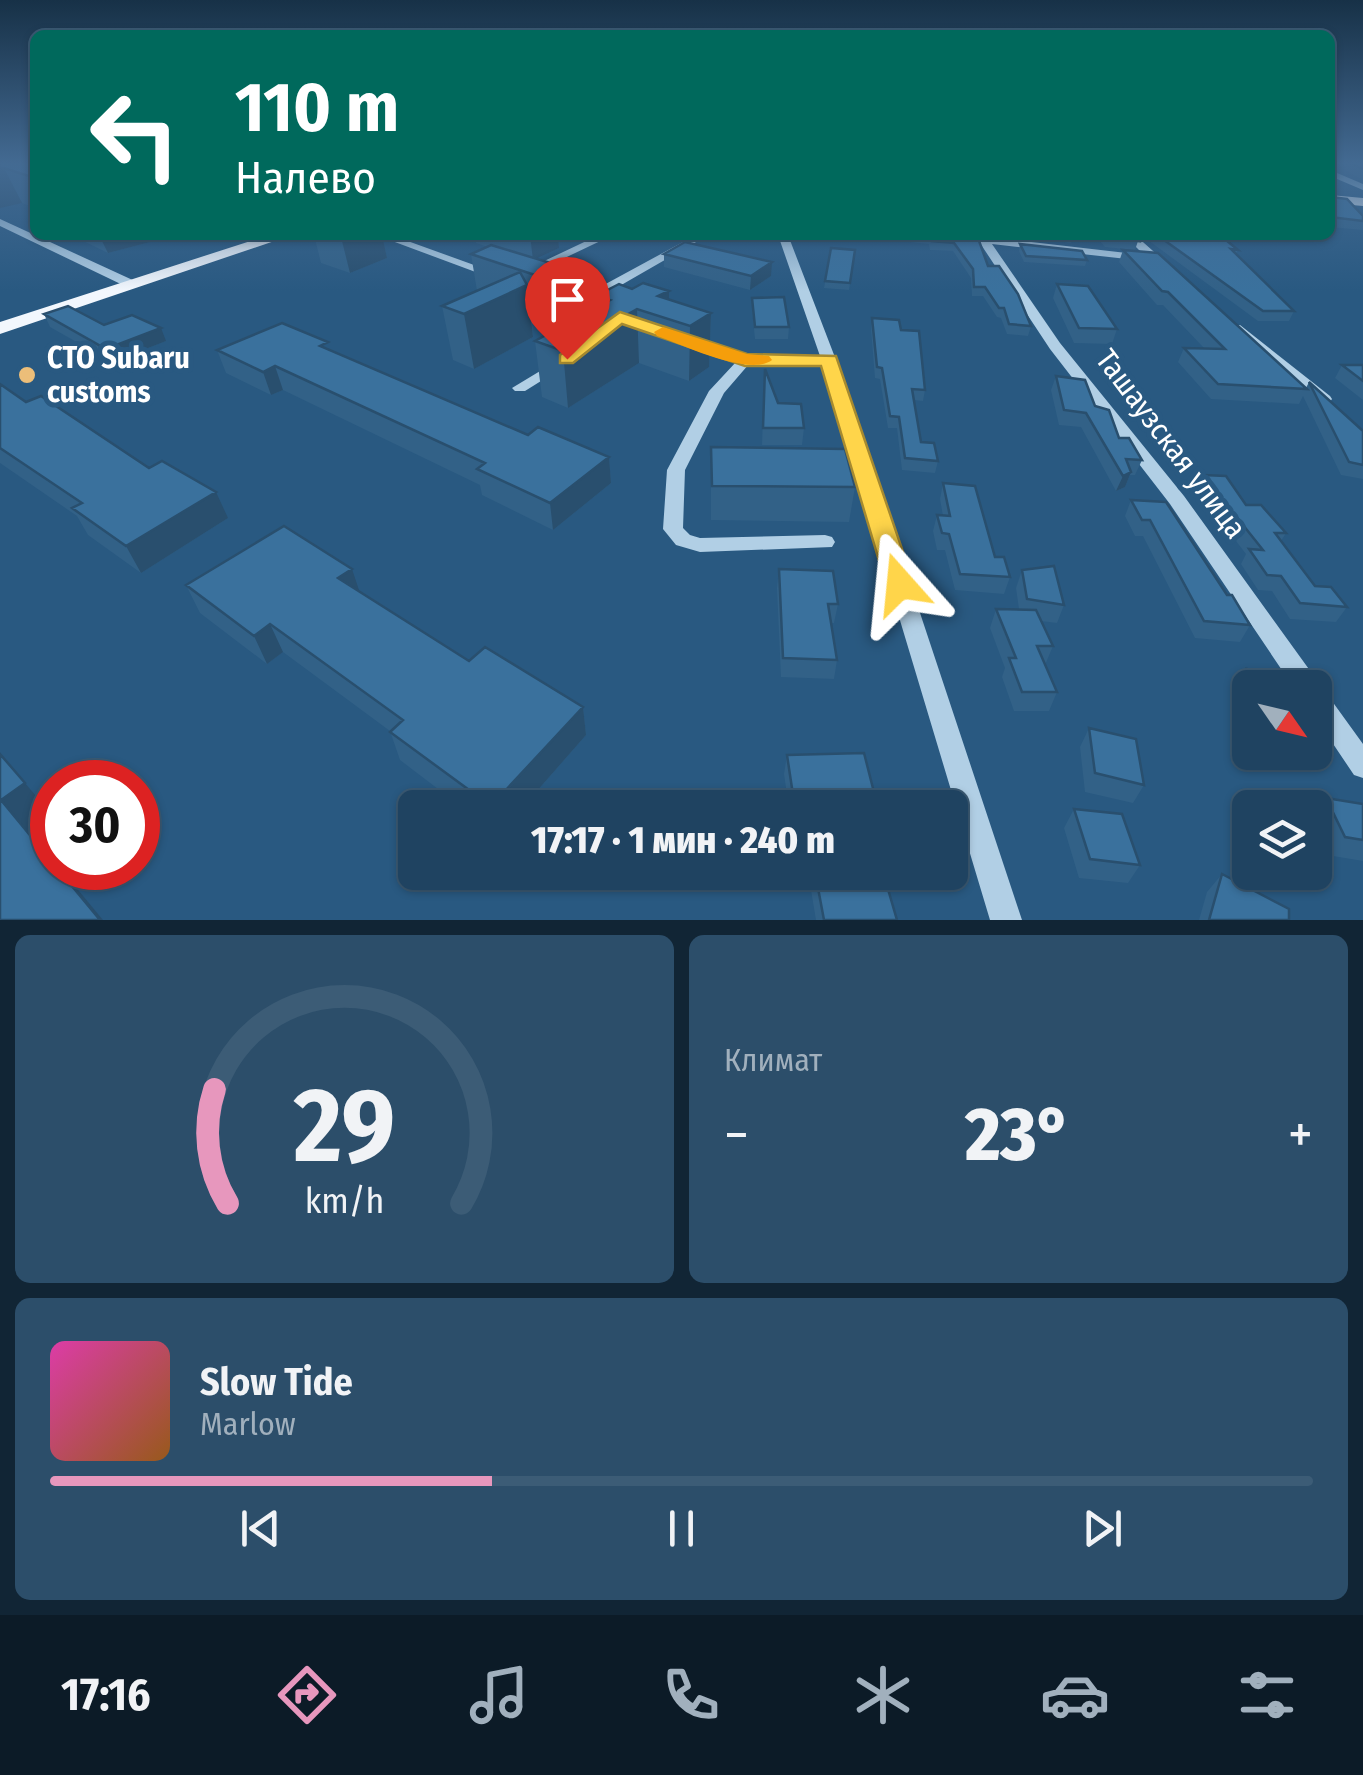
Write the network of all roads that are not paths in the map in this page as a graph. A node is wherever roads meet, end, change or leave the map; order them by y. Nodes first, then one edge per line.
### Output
1 (0, 222) edge
2 (30, 236) edge
3 (38, 240) edge
4 (269, 240) edge
5 (395, 240) edge
6 (597, 240) edge
7 (694, 240) edge
8 (784, 240) edge
9 (984, 240) joint
10 (1135, 240) edge
11 (1156, 259) junction
12 (510, 280) junction
13 (1185, 284) edge
14 (133, 285) junction
15 (496, 286) edge
16 (528, 286) edge
17 (545, 292) edge
18 (580, 304) junction
19 (620, 317) junction
20 (1230, 320) edge
21 (638, 323) edge
22 (0, 328) edge
23 (606, 328) edge
24 (674, 336) edge
25 (580, 348) edge
26 (745, 360) junction
27 (829, 360) junction
28 (520, 388) dead end
29 (1333, 407) edge
30 (825, 542) dead end
31 (1295, 670) edge
32 (1332, 721) edge
33 (1363, 766) edge
34 (1006, 920) edge

1 - 2 street
3 - 14 street
4 - 14 main road
5 - 12 street
6 - 12 street
7 - 18 street
8 - 27 street
9 - 11 street
9 - 31 street, Ташаузская улица
10 - 11 street
11 - 13 street
12 - 15 street
12 - 16 street
14 - 22 main road
17 - 18 street
18 - 19 street
19 - 21 street
19 - 23 street
20 - 29 street
24 - 26 street
25 - 28 street
26 - 27 street
26 - 30 street
27 - 34 street
32 - 33 street

